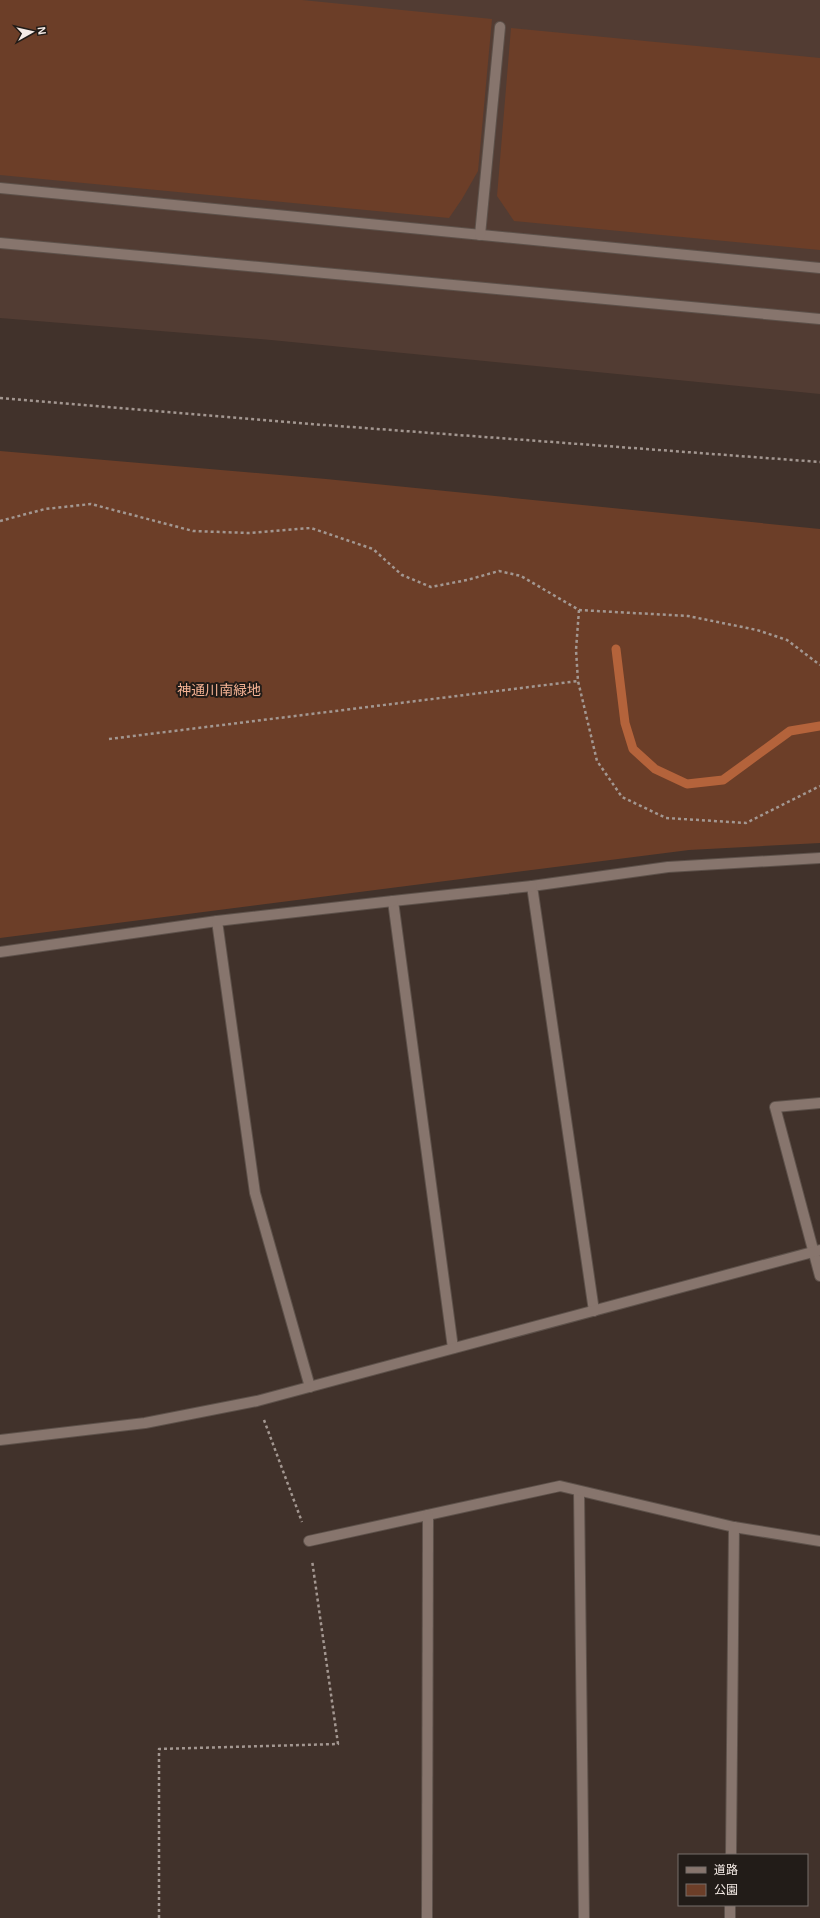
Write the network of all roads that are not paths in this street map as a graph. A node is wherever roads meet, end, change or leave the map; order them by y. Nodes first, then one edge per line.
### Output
1 (500, 27) dead end
2 (0, 188) edge
3 (480, 235) junction
4 (0, 243) edge
5 (820, 268) edge
6 (820, 319) edge
7 (820, 858) edge
8 (532, 886) junction
9 (393, 901) junction
10 (217, 922) junction
11 (0, 952) edge
12 (820, 1103) edge
13 (817, 1251) edge
14 (820, 1276) edge
15 (594, 1311) junction
16 (453, 1348) junction
17 (310, 1387) junction
18 (0, 1440) edge
19 (579, 1491) junction
20 (428, 1515) junction
21 (734, 1526) junction
22 (309, 1541) road end
23 (820, 1541) edge
24 (731, 1854) edge
25 (730, 1906) edge
26 (427, 1918) edge
27 (584, 1918) edge
28 (730, 1918) edge

1 - 3 street
2 - 3 street
3 - 5 street
4 - 6 street
7 - 8 street
8 - 9 street
8 - 15 street
9 - 10 street
9 - 16 street
10 - 11 street
10 - 17 street
12 - 13 street
13 - 14 street
13 - 15 street
15 - 16 street
16 - 17 street
17 - 18 street
19 - 20 street
19 - 21 street
19 - 27 street
20 - 22 street
20 - 26 street
21 - 23 street
21 - 24 street
25 - 28 street

